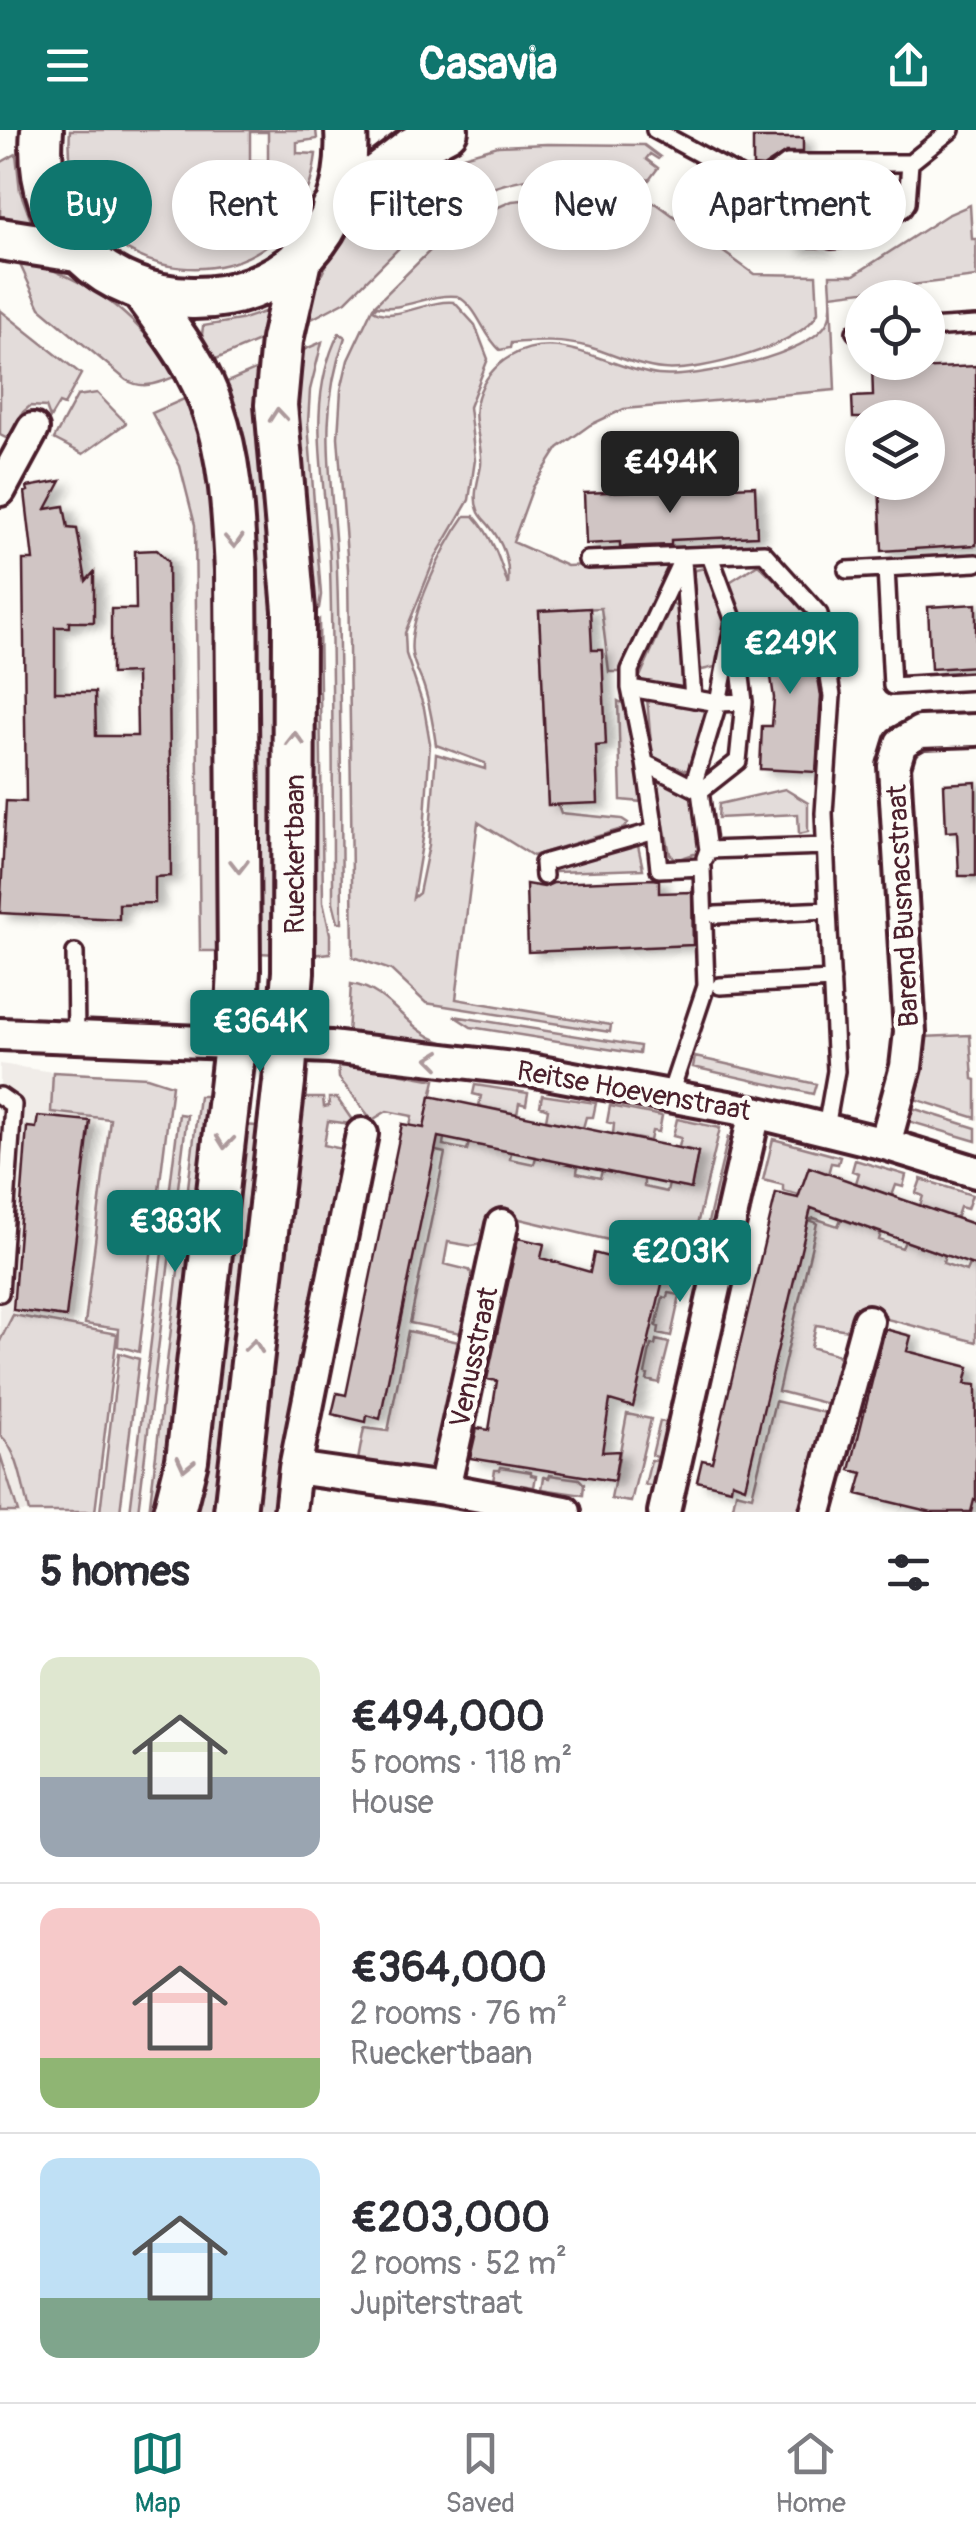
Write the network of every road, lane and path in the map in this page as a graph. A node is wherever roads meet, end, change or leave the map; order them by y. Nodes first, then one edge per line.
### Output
1 (42, 130) edge
2 (346, 130) edge
3 (447, 130) edge
4 (655, 130) edge
5 (952, 130) edge
6 (345, 160) edge
7 (396, 160) edge
8 (711, 160) edge
9 (906, 163) edge
10 (910, 163) junction
11 (906, 203) edge
12 (333, 211) edge
13 (0, 238) edge
14 (83, 252) junction
15 (301, 256) junction
16 (142, 290) junction
17 (976, 326) edge
18 (945, 327) edge
19 (33, 429) dead end
20 (0, 490) edge
21 (710, 556) junction
22 (683, 557) junction
23 (587, 560) dead end
24 (976, 563) edge
25 (886, 568) junction
26 (847, 570) dead end
27 (734, 621) junction
28 (976, 681) edge
29 (630, 688) junction
30 (693, 698) junction
31 (744, 702) junction
32 (718, 703) junction
33 (976, 730) edge
34 (644, 763) junction
35 (696, 789) junction
36 (655, 831) junction
37 (826, 846) junction
38 (708, 850) junction
39 (702, 866) junction
40 (544, 876) dead end
41 (828, 910) junction
42 (716, 915) dead end
43 (75, 953) dead end
44 (832, 980) junction
45 (720, 986) dead end
46 (0, 1034) edge
47 (76, 1038) junction
48 (235, 1045) junction
49 (286, 1046) junction
50 (670, 1094) junction
51 (0, 1096) edge
52 (756, 1112) junction
53 (826, 1128) junction
54 (362, 1134) dead end
55 (885, 1144) junction
56 (976, 1172) edge
57 (502, 1225) dead end
58 (0, 1293) edge
59 (868, 1321) dead end
60 (295, 1468) junction
61 (444, 1489) junction
62 (174, 1512) edge
63 (235, 1512) edge
64 (290, 1512) edge
65 (565, 1512) edge
66 (664, 1512) edge
67 (816, 1512) edge

1 - 14 main road
2 - 6 main road
3 - 7 main road
4 - 8 lane
5 - 10 lane
9 - 10 lane
10 - 11 lane
12 - 15 main road
13 - 14 main road
14 - 16 main road
15 - 16 main road
49 -> 15 main road, Rueckertbaan
16 -> 48 main road, Rueckertbaan
17 - 18 lane
19 - 20 street
21 - 22 lane
21 - 27 lane
21 - 37 lane
22 - 23 lane
22 - 29 lane
22 - 30 lane
24 - 25 lane
25 - 26 lane
25 - 28 lane
27 - 31 lane
27 - 32 lane
29 - 30 lane
29 - 34 lane
30 - 32 lane
31 - 32 lane
31 - 35 lane
32 - 35 lane
33 - 55 street, Barend Busnacstraat
34 - 35 lane
34 - 36 lane
35 - 38 lane
36 - 39 lane
36 - 40 lane
37 - 38 lane
37 - 41 lane
38 - 39 lane
39 - 50 lane
41 - 42 lane
41 - 44 lane
43 - 47 lane
44 - 45 lane
44 - 53 lane
46 - 47 street, Reitse Hoevenstraat
47 - 48 street, Reitse Hoevenstraat
48 - 49 street, Reitse Hoevenstraat
48 -> 62 main road, Rueckertbaan
50 -> 49 street, Reitse Hoevenstraat
63 -> 49 main road, Rueckertbaan
50 - 52 street, Reitse Hoevenstraat
51 - 58 lane
52 - 53 street, Reitse Hoevenstraat
52 - 66 street
53 - 55 street, Reitse Hoevenstraat
54 - 60 street
55 - 56 street, Reitse Hoevenstraat
57 - 61 street, Venusstraat
59 - 67 street
60 - 61 street
60 - 64 street
61 - 65 street

